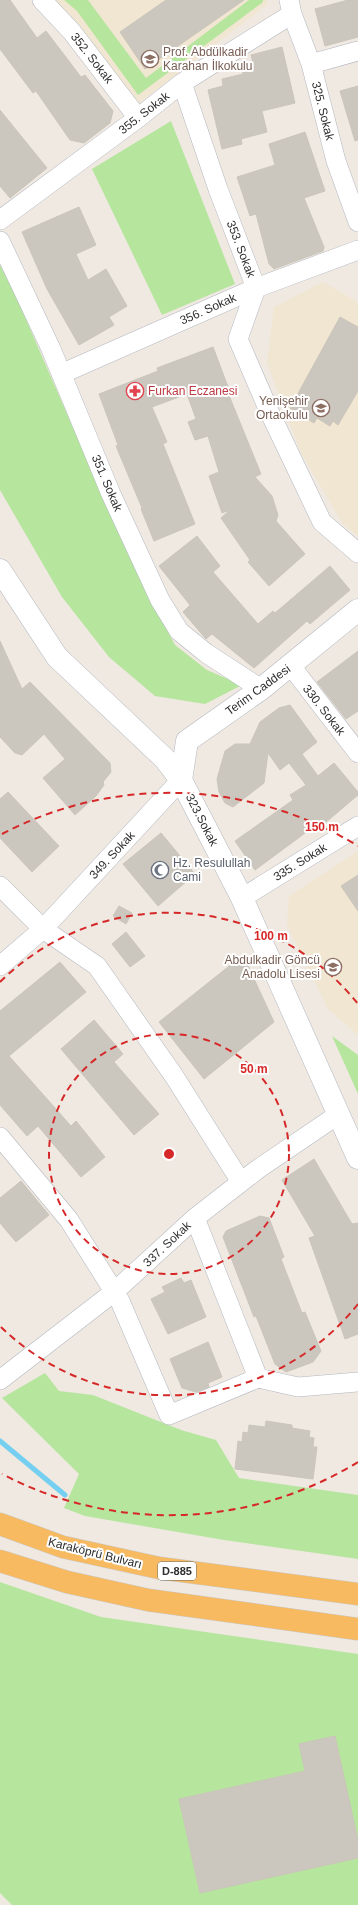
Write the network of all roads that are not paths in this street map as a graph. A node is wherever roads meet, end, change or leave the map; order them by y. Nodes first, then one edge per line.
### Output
1 (42, 0) edge
2 (291, 7) edge
3 (358, 51) edge
4 (311, 64) junction
5 (182, 83) junction
6 (138, 118) junction
7 (0, 220) edge
8 (358, 222) edge
9 (0, 240) edge
10 (358, 250) edge
11 (256, 288) junction
12 (61, 374) junction
13 (358, 553) edge
14 (0, 570) edge
15 (358, 610) edge
16 (291, 666) junction
17 (261, 689) junction
18 (358, 753) edge
19 (181, 780) junction
20 (358, 826) edge
21 (0, 886) edge
22 (242, 898) junction
23 (43, 929) junction
24 (0, 966) edge
25 (338, 1114) junction
26 (0, 1136) edge
27 (358, 1158) edge
28 (241, 1182) junction
29 (195, 1218) junction
30 (114, 1292) junction
31 (258, 1378) junction
32 (0, 1380) edge
33 (358, 1382) edge
34 (0, 1524) edge
35 (0, 1561) edge
36 (358, 1594) edge
37 (358, 1629) edge

1 - 6 street, 352. Sokak
2 - 4 street, 325. Sokak
2 - 5 street, 355. Sokak
3 - 4 street
4 - 8 street, 325. Sokak
5 - 6 street, 355. Sokak
5 - 11 street, 353. Sokak
6 - 7 street, 355. Sokak
9 - 12 street, 351. Sokak
10 - 11 street, 356. Sokak
11 - 12 street, 356. Sokak
11 - 13 street, 353. Sokak
12 - 17 street, 351. Sokak
14 - 19 street, 323.Sokak
15 - 16 street, Terim Caddesi
16 - 17 street, Terim Caddesi
16 - 18 street, 330. Sokak
17 - 19 street, Terim Caddesi
19 - 22 street, 323.Sokak
19 - 23 street, 349. Sokak
20 - 22 street, 335. Sokak
21 - 23 street
22 - 25 street, 323.Sokak
23 - 24 street, 349. Sokak
23 - 28 street
25 - 27 street, 323.Sokak
25 - 28 street, 337. Sokak
26 - 30 street
28 - 29 street, 337. Sokak
29 - 30 street, 337. Sokak
29 - 31 street
30 - 31 street
30 - 32 street, 337. Sokak
31 - 33 street
34 - 36 highway, Karaköprü Bulvarı / D-885
35 - 37 highway

